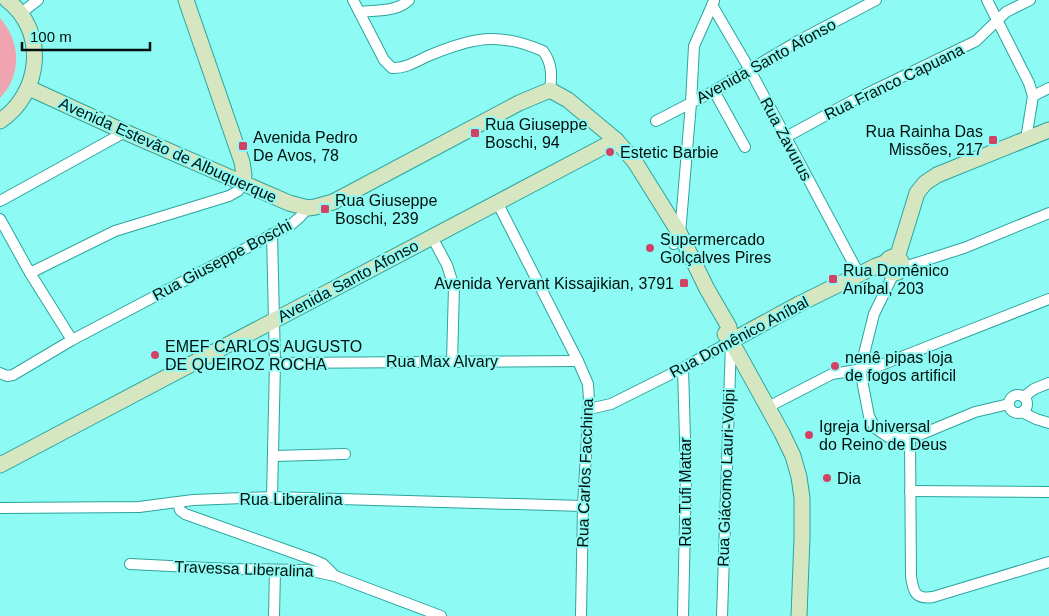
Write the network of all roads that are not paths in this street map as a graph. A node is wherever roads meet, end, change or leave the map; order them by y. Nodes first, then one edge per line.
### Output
1 (7, 0) edge
2 (38, 0) edge
3 (186, 0) edge
4 (353, 0) edge
5 (409, 0) edge
6 (987, 0) edge
7 (1030, 0) edge
8 (872, 1) edge
9 (713, 2) edge
10 (360, 12) junction
11 (20, 13) junction
12 (997, 20) junction
13 (750, 70) junction
14 (28, 88) junction
15 (1049, 88) edge
16 (550, 90) junction
17 (714, 90) junction
18 (1033, 96) junction
19 (691, 103) junction
20 (0, 121) edge
21 (656, 121) dead end
22 (1049, 130) edge
23 (125, 132) junction
24 (786, 137) junction
25 (1026, 139) junction
26 (616, 140) junction
27 (745, 147) dead end
28 (243, 184) junction
29 (0, 201) edge
30 (497, 202) junction
31 (308, 208) junction
32 (1049, 213) edge
33 (0, 219) edge
34 (272, 234) junction
35 (432, 237) junction
36 (677, 239) junction
37 (895, 265) junction
38 (30, 273) junction
39 (858, 274) junction
40 (1049, 299) edge
41 (274, 321) junction
42 (72, 340) junction
43 (731, 341) junction
44 (578, 361) junction
45 (452, 362) junction
46 (275, 363) junction
47 (684, 368) junction
48 (860, 370) junction
49 (0, 373) edge
50 (1049, 383) edge
51 (1024, 397) junction
52 (1009, 404) junction
53 (768, 407) junction
54 (589, 408) junction
55 (1022, 412) junction
56 (1049, 423) edge
57 (910, 439) junction
58 (345, 454) dead end
59 (274, 456) junction
60 (0, 465) edge
61 (910, 491) junction
62 (1049, 492) edge
63 (272, 498) junction
64 (178, 502) junction
65 (583, 506) junction
66 (0, 508) edge
67 (1049, 562) edge
68 (130, 564) dead end
69 (275, 570) junction
70 (336, 576) junction
71 (274, 616) edge
72 (441, 616) edge
73 (581, 616) edge
74 (682, 616) edge
75 (722, 616) edge
76 (799, 616) edge

1 - 11 main road
2 - 11 street
3 - 28 main road
4 - 10 street
5 - 10 street
6 - 12 street
7 - 12 street, Rua Franco Capuana
8 - 13 street, Avenida Santo Afonso
9 - 13 street, Rua Zavurus
9 - 19 street
10 - 16 street
11 - 14 main road
12 - 18 street
12 - 24 street, Rua Franco Capuana
13 - 17 street, Avenida Santo Afonso
13 - 24 street, Rua Zavurus
14 - 20 main road
14 - 23 main road, Avenida Estevão de Albuquerque
15 - 18 street
16 - 26 main road
16 - 31 main road, Rua Giuseppe Boschi
17 - 19 street, Avenida Santo Afonso
17 - 27 street
18 - 25 street
19 - 21 street, Avenida Santo Afonso
19 - 36 street
22 - 25 main road
23 - 28 main road, Avenida Estevão de Albuquerque
23 - 29 street
24 - 39 street, Rua Zavurus
25 - 37 main road
26 - 30 main road, Avenida Santo Afonso
26 - 36 main road
28 - 31 main road, Avenida Estevão de Albuquerque
28 - 38 street
30 - 35 main road, Avenida Santo Afonso
30 - 44 street, Rua Carlos Facchina
31 - 34 street, Rua Giuseppe Boschi
32 - 37 street
33 - 38 street
34 - 41 street
34 - 42 street, Rua Giuseppe Boschi
35 - 41 main road, Avenida Santo Afonso
35 - 45 street
36 - 43 main road
37 - 39 main road, Rua Domênico Aníbal
37 - 48 street
38 - 42 street
39 - 43 main road, Rua Domênico Aníbal
40 - 48 street
41 - 46 street
41 - 60 main road, Avenida Santo Afonso
42 - 49 street, Rua Giuseppe Boschi
43 - 47 street, Rua Domênico Aníbal
43 - 53 main road
43 - 75 street, Rua Giácomo Lauri-Volpi
44 - 45 street, Rua Max Alvary
44 - 54 street, Rua Carlos Facchina
45 - 46 street, Rua Max Alvary
46 - 59 street
47 - 54 street, Rua Domênico Aníbal
47 - 74 street, Rua Tufi Mattar
48 - 53 street
48 - 57 street
50 - 51 street
51 - 52 street
51 - 55 street
52 - 55 street
52 - 57 street
53 - 76 main road
54 - 65 street, Rua Carlos Facchina
55 - 56 street
57 - 61 street
58 - 59 street
59 - 63 street
61 - 62 street
61 - 67 street
63 - 64 street, Rua Liberalina
63 - 65 street, Rua Liberalina
64 - 66 street, Rua Liberalina
64 - 70 street
65 - 73 street, Rua Carlos Facchina
68 - 69 street, Travessa Liberalina
69 - 70 street, Travessa Liberalina
69 - 71 street
70 - 72 street, Travessa Liberalina

